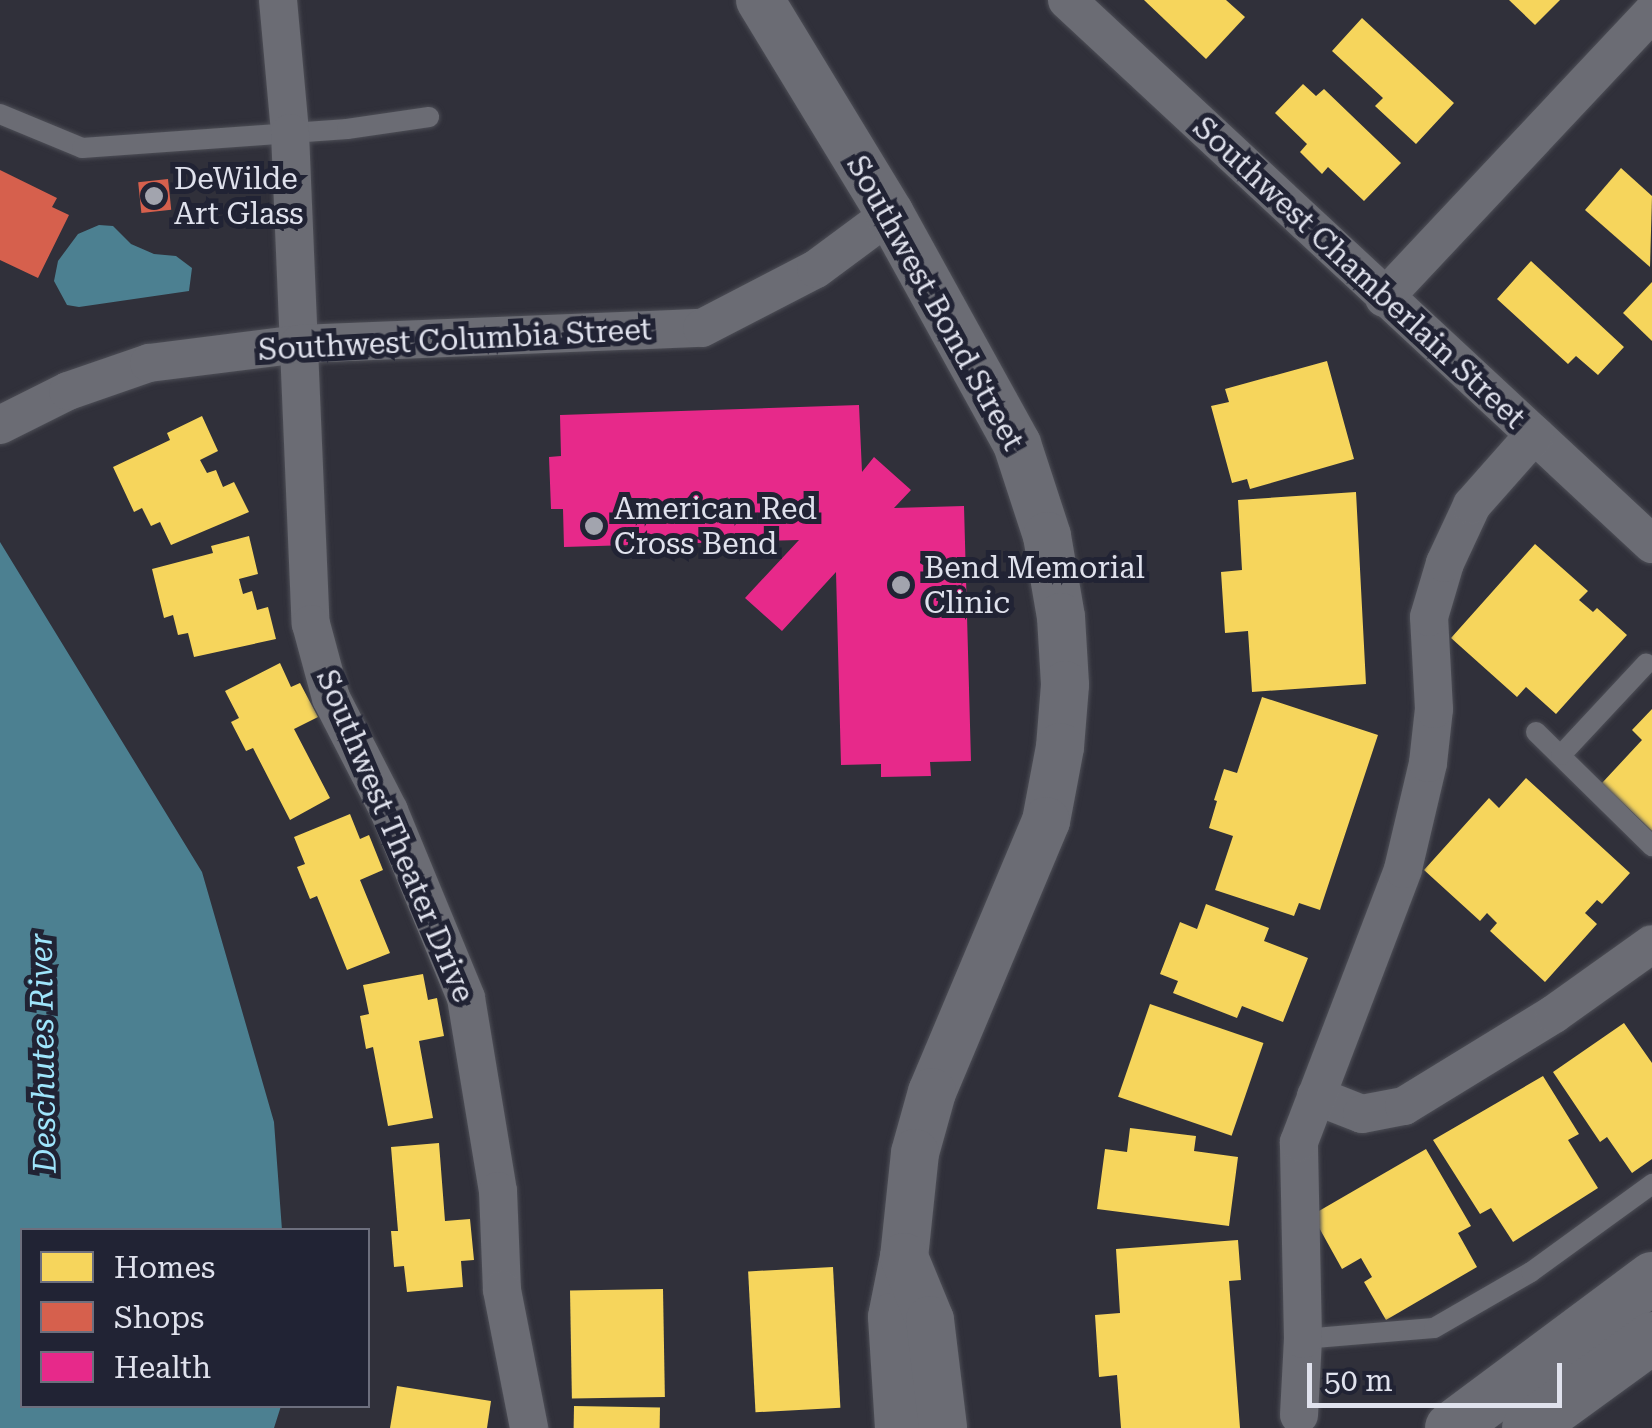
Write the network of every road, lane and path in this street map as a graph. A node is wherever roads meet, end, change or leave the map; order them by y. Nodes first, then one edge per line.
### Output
1 (278, 0) edge
2 (760, 0) edge
3 (1067, 0) edge
4 (1652, 12) edge
5 (0, 114) edge
6 (429, 116) dead end
7 (290, 133) junction
8 (890, 214) junction
9 (1384, 298) junction
10 (299, 344) junction
11 (0, 425) edge
12 (1534, 435) junction
13 (1652, 544) edge
14 (1646, 664) dead end
15 (1536, 732) dead end
16 (1561, 755) junction
17 (1652, 846) edge
18 (1652, 944) edge
19 (1316, 1096) junction
20 (1652, 1184) edge
21 (904, 1257) junction
22 (1652, 1278) edge
23 (1652, 1338) edge
24 (1303, 1339) junction
25 (1299, 1415) dead end
26 (529, 1428) edge
27 (899, 1428) edge
28 (943, 1428) edge
29 (1451, 1428) edge
30 (1528, 1428) edge

1 - 7 street, Southwest Theater Drive
2 - 8 street, Southwest Bond Street
3 - 9 street, Southwest Chamberlain Street
4 - 9 street
5 - 7 lane
6 - 7 lane
7 - 10 street, Southwest Theater Drive
8 - 10 street, Southwest Columbia Street
8 - 21 street, Southwest Bond Street
9 - 12 street, Southwest Chamberlain Street
10 - 11 street, Southwest Columbia Street
10 - 26 street, Southwest Theater Drive
12 - 13 street, Southwest Chamberlain Street
12 - 19 street
14 - 16 lane
15 - 16 lane
16 - 17 lane
18 - 19 street
19 - 24 street
20 - 24 lane
21 - 27 street, Southwest Bond Street
21 - 28 street, Southwest Bond Street
22 - 29 main road
23 - 30 main road
24 - 25 street

